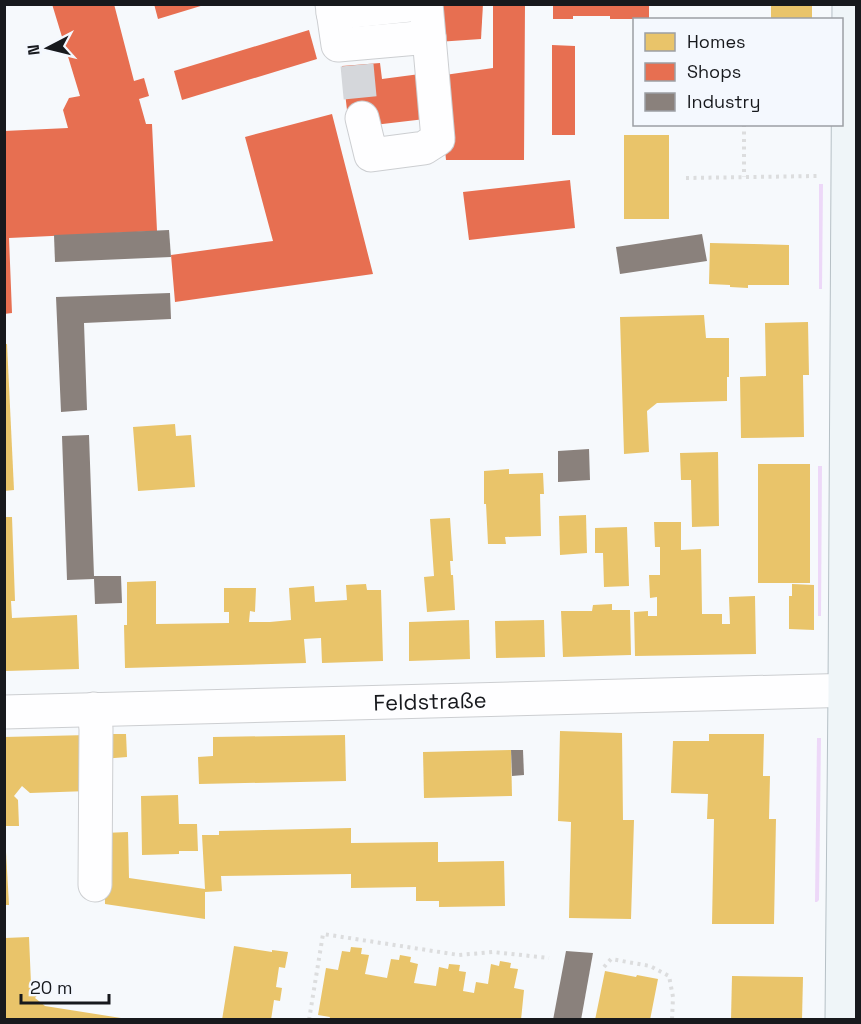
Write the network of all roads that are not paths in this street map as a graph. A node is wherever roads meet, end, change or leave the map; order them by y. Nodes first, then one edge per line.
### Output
1 (419, 4) edge
2 (426, 4) edge
3 (333, 9) edge
4 (852, 10) edge
5 (429, 37) junction
6 (362, 118) tunnel mouth
7 (851, 690) edge
8 (94, 710) junction
9 (4, 712) edge
10 (96, 885) dead end
11 (849, 985) edge
12 (842, 1020) edge

1 - 3 street
2 - 5 street
3 - 5 street
4 - 7 main road
5 - 6 street
7 - 8 street, Feldstraße
7 - 11 main road
8 - 9 street, Feldstraße
8 - 10 street
11 - 12 main road

